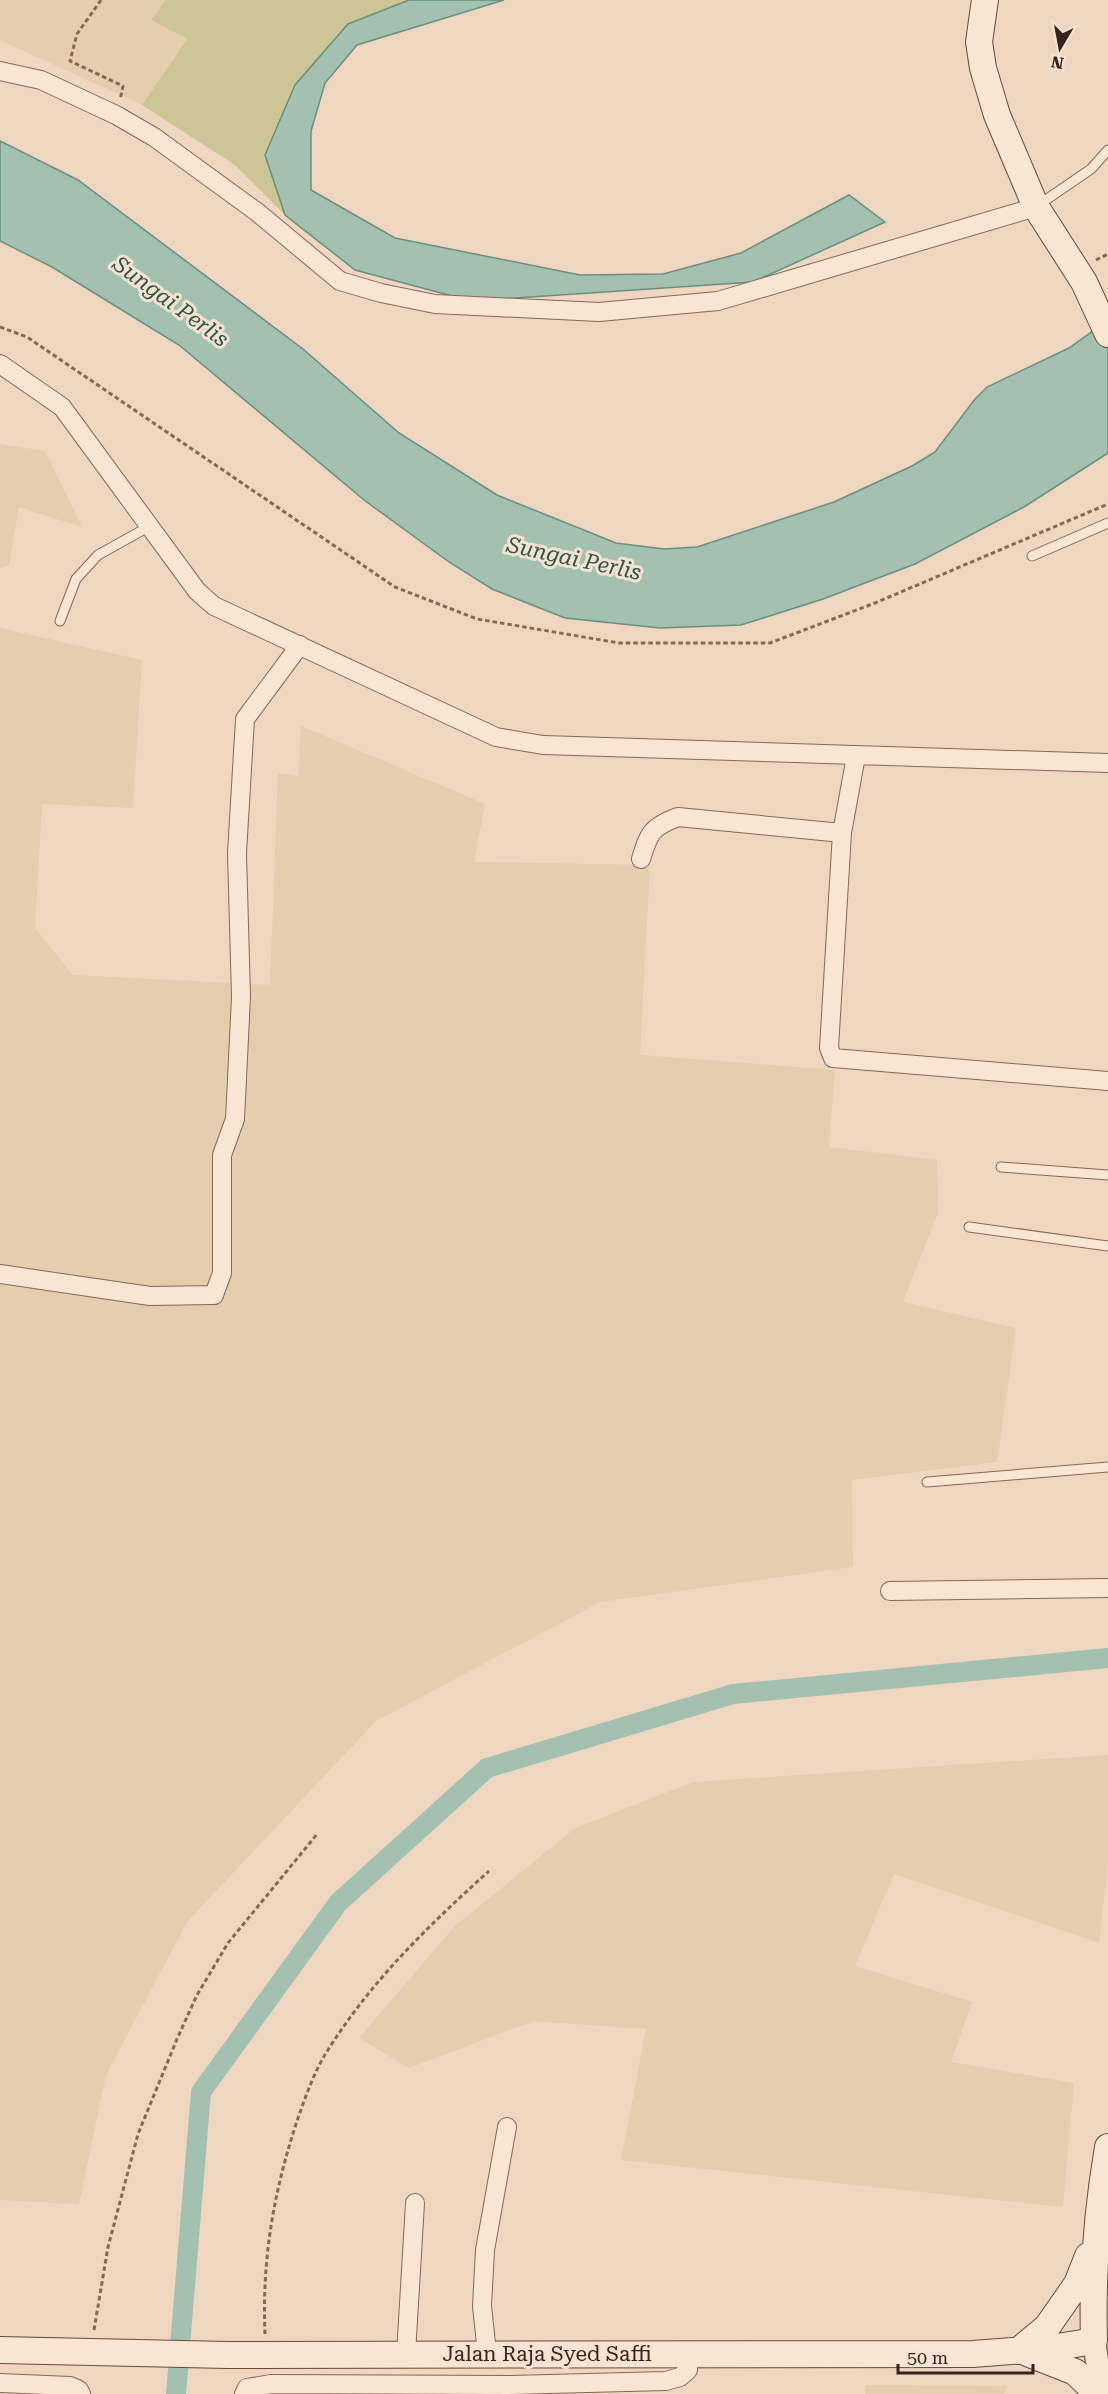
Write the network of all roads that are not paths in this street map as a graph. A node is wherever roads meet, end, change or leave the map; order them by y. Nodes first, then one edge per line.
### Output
1 (985, 0) edge
2 (0, 71) edge
3 (1108, 150) edge
4 (1036, 207) junction
5 (1108, 334) edge
6 (0, 364) edge
7 (1108, 523) edge
8 (150, 526) junction
9 (1032, 556) dead end
10 (60, 621) dead end
11 (300, 645) junction
12 (856, 756) junction
13 (1108, 763) edge
14 (842, 833) junction
15 (641, 860) dead end
16 (1108, 1082) edge
17 (1001, 1167) dead end
18 (1108, 1175) edge
19 (969, 1227) dead end
20 (1108, 1246) edge
21 (0, 1274) edge
22 (1108, 1467) edge
23 (927, 1482) dead end
24 (1108, 1588) edge
25 (891, 1591) dead end
26 (507, 2127) dead end
27 (1108, 2148) edge
28 (414, 2203) dead end
29 (1097, 2234) junction
30 (1094, 2341) junction
31 (0, 2350) edge
32 (1018, 2350) junction
33 (487, 2353) junction
34 (406, 2354) junction
35 (689, 2354) junction
36 (0, 2383) edge
37 (509, 2390) edge
38 (81, 2394) edge
39 (244, 2394) edge
40 (1098, 2394) edge
41 (1102, 2394) edge

1 - 4 main road
2 - 4 street
3 - 4 lane
4 - 5 main road
6 - 8 street
7 - 9 lane
8 - 10 lane
8 - 11 street
11 - 12 street
11 - 21 street
12 - 13 street
12 - 14 street
14 - 15 street
14 - 16 street
17 - 18 lane
19 - 20 lane
22 - 23 lane
24 - 25 street
26 - 33 street
27 - 29 main road
28 - 34 street
29 - 30 main road
29 - 32 main road
30 - 32 main road, Jalan Raja Syed Saffi
30 - 41 street
31 - 34 main road, Jalan Raja Syed Saffi
32 - 35 main road, Jalan Raja Syed Saffi
32 - 40 main road
33 - 34 main road, Jalan Raja Syed Saffi
33 - 35 main road, Jalan Raja Syed Saffi
35 - 37 street
36 - 38 street
37 - 39 street

